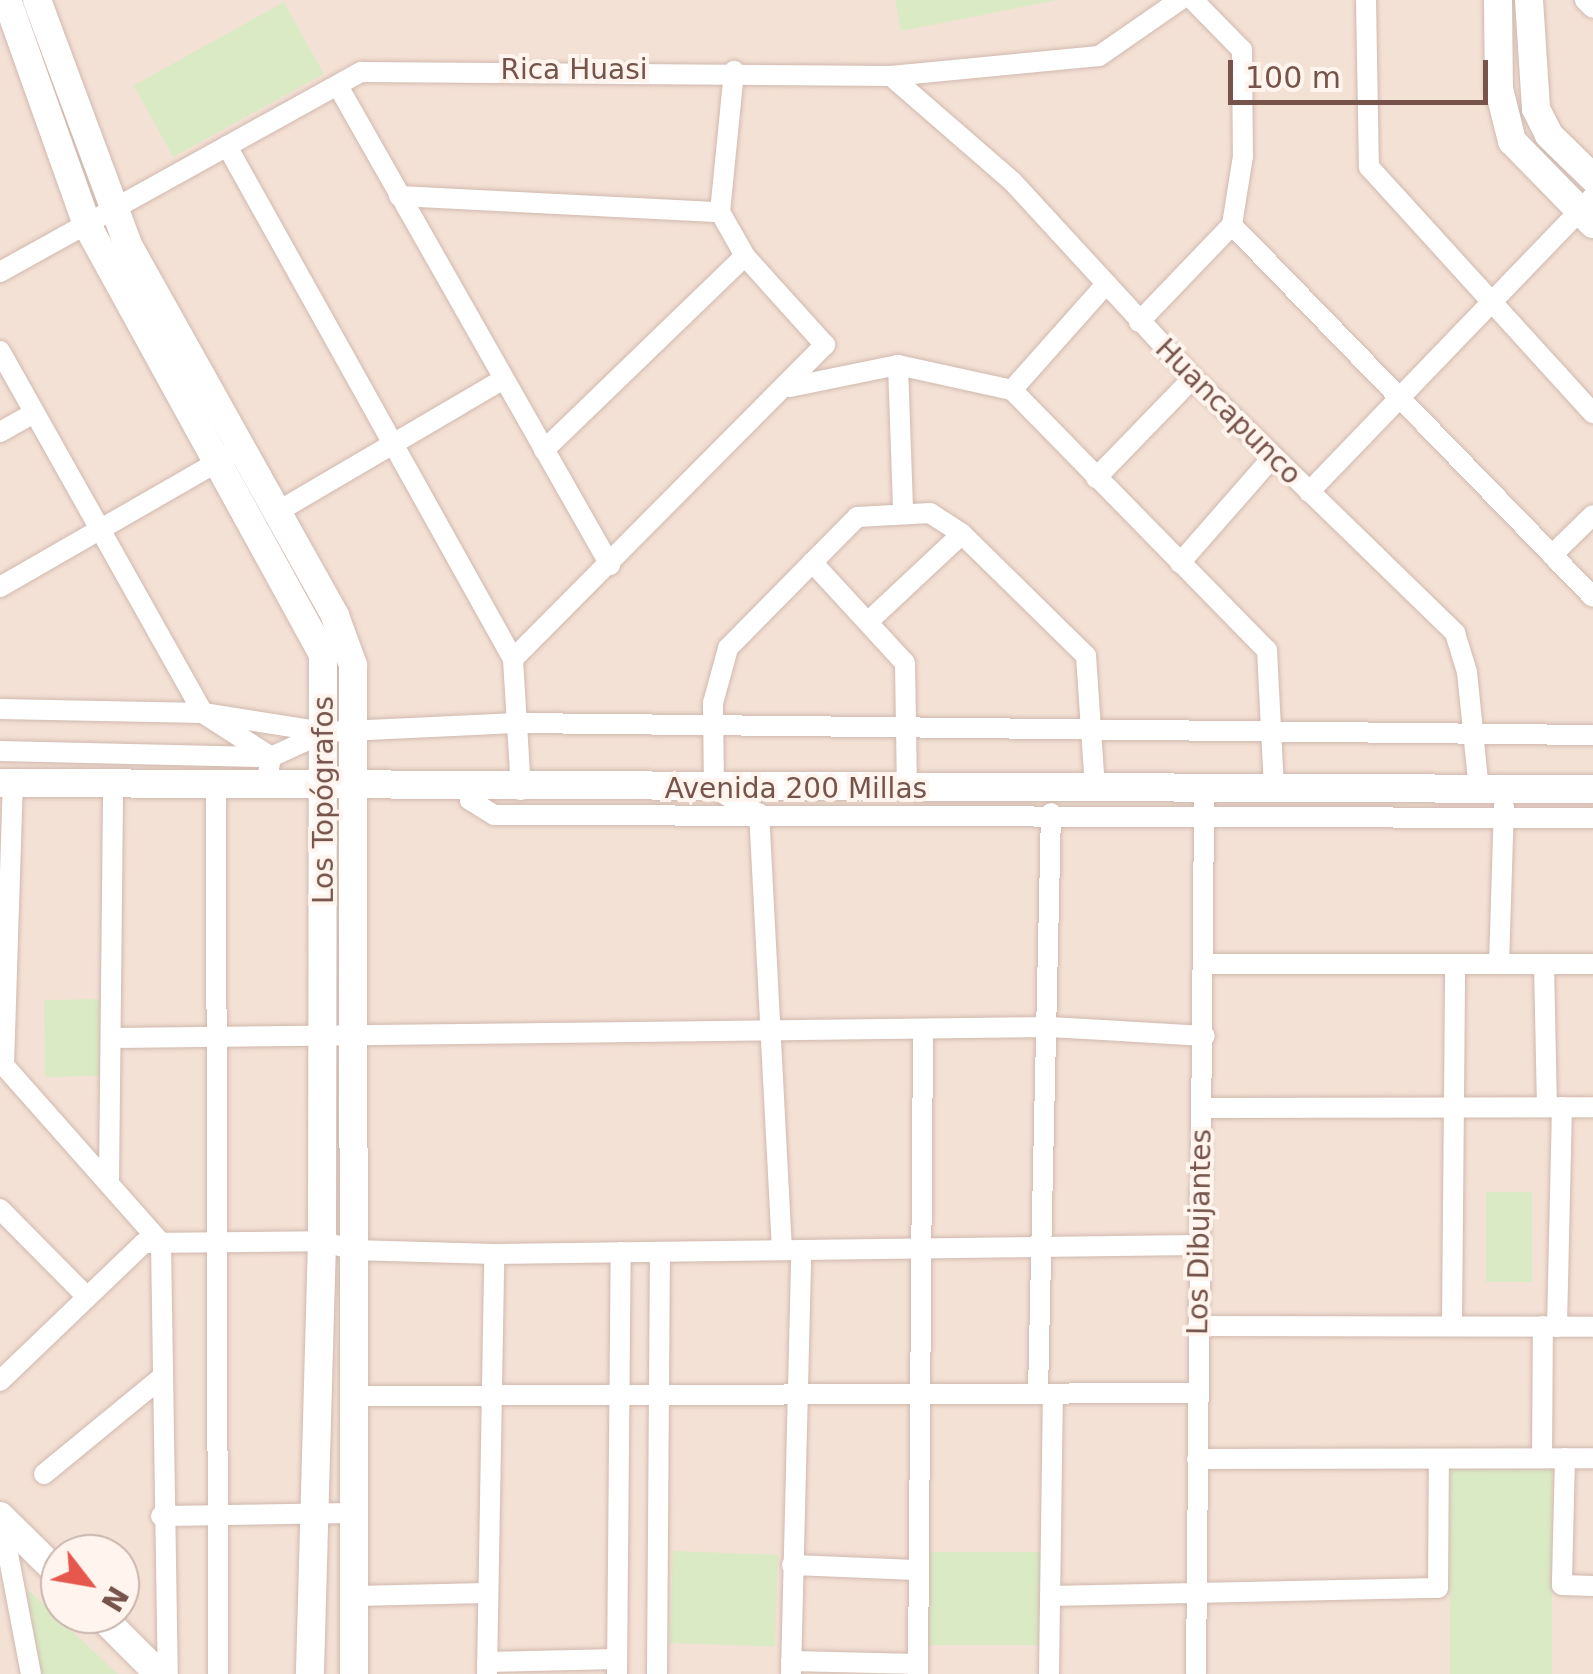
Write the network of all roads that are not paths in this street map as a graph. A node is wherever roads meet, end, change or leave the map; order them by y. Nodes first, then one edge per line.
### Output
1 (7, 0) edge
2 (37, 0) edge
3 (1180, 0) edge
4 (1193, 0) edge
5 (1366, 0) edge
6 (1498, 0) edge
7 (1528, 0) edge
8 (1585, 0) edge
9 (1593, 8) edge
10 (734, 70) junction
11 (891, 76) junction
12 (338, 86) junction
13 (227, 146) junction
14 (1593, 178) edge
15 (399, 196) junction
16 (115, 210) junction
17 (1588, 210) edge
18 (720, 212) junction
19 (87, 225) junction
20 (1232, 226) junction
21 (745, 256) junction
22 (0, 272) edge
23 (1106, 284) junction
24 (1489, 305) junction
25 (1139, 322) junction
26 (0, 351) edge
27 (898, 365) junction
28 (1193, 378) junction
29 (502, 380) junction
30 (790, 387) junction
31 (1012, 390) junction
32 (1398, 395) junction
33 (1593, 412) edge
34 (34, 413) junction
35 (0, 432) edge
36 (395, 441) junction
37 (544, 450) junction
38 (230, 455) junction
39 (1272, 458) junction
40 (1096, 478) junction
41 (1309, 492) junction
42 (902, 509) junction
43 (277, 512) junction
44 (1593, 516) edge
45 (102, 531) junction
46 (962, 534) junction
47 (1552, 556) junction
48 (812, 562) junction
49 (1180, 563) junction
50 (610, 565) junction
51 (0, 586) edge
52 (1593, 598) edge
53 (870, 620) junction
54 (513, 659) junction
55 (0, 709) edge
56 (203, 712) junction
57 (517, 723) junction
58 (712, 725) junction
59 (1092, 725) junction
60 (907, 727) junction
61 (357, 729) junction
62 (1276, 729) junction
63 (325, 732) junction
64 (1593, 735) edge
65 (1475, 739) junction
66 (0, 751) edge
67 (268, 771) junction
68 (7, 783) edge
69 (216, 783) junction
70 (112, 785) junction
71 (341, 787) junction
72 (468, 787) junction
73 (714, 788) junction
74 (907, 789) junction
75 (1593, 789) edge
76 (521, 790) junction
77 (1095, 790) junction
78 (1274, 790) junction
79 (1496, 799) junction
80 (1204, 801) junction
81 (1050, 813) junction
82 (760, 814) junction
83 (1593, 818) edge
84 (1204, 964) junction
85 (1455, 964) junction
86 (1499, 964) junction
87 (1544, 964) junction
88 (1593, 964) edge
89 (1050, 1027) junction
90 (923, 1034) junction
91 (770, 1036) junction
92 (1206, 1036) junction
93 (324, 1037) junction
94 (355, 1037) junction
95 (114, 1038) junction
96 (216, 1038) junction
97 (2, 1063) edge
98 (1593, 1106) edge
99 (1453, 1107) junction
100 (1554, 1107) junction
101 (1202, 1108) junction
102 (109, 1181) junction
103 (0, 1208) edge
104 (322, 1241) junction
105 (217, 1242) junction
106 (161, 1243) junction
107 (1200, 1245) junction
108 (1042, 1247) junction
109 (920, 1249) junction
110 (354, 1250) junction
111 (792, 1250) junction
112 (621, 1252) junction
113 (660, 1252) junction
114 (494, 1254) junction
115 (86, 1296) junction
116 (1198, 1326) junction
117 (1452, 1326) junction
118 (1550, 1326) junction
119 (1593, 1326) edge
120 (161, 1378) junction
121 (0, 1381) edge
122 (1046, 1393) junction
123 (1197, 1393) junction
124 (795, 1394) junction
125 (918, 1394) junction
126 (616, 1395) junction
127 (657, 1395) junction
128 (354, 1396) junction
129 (488, 1396) junction
130 (1542, 1458) junction
131 (1565, 1458) junction
132 (1593, 1458) edge
133 (1439, 1459) junction
134 (1197, 1460) junction
135 (44, 1474) dead end
136 (355, 1513) junction
137 (218, 1514) junction
138 (314, 1514) junction
139 (0, 1516) edge
140 (161, 1516) junction
141 (40, 1555) edge
142 (792, 1565) junction
143 (917, 1570) junction
144 (1593, 1586) edge
145 (1196, 1590) junction
146 (488, 1593) junction
147 (355, 1596) junction
148 (1050, 1596) junction
149 (119, 1634) edge
150 (617, 1666) edge
151 (791, 1667) edge
152 (487, 1668) edge
153 (918, 1669) edge
154 (31, 1674) edge
155 (159, 1674) edge
156 (168, 1674) edge
157 (218, 1674) edge
158 (310, 1674) edge
159 (354, 1674) edge
160 (657, 1674) edge
161 (1049, 1674) edge
162 (1196, 1674) edge

1 - 19 main road, Los Topógrafos
2 - 16 main road, Los Topógrafos
3 - 11 street, Rica Huasi
4 - 20 street
5 - 24 street
6 - 17 main road
7 - 14 main road
8 - 9 street
10 - 11 street, Rica Huasi
10 - 12 street, Rica Huasi
10 - 18 street
11 - 23 street, Huancapunco
12 - 13 street, Rica Huasi
12 - 15 street
13 - 16 street, Rica Huasi
13 - 36 street
15 - 18 street
15 - 29 street
16 - 19 street, Rica Huasi
16 - 38 main road, Los Topógrafos
17 - 24 street
18 - 21 street
19 - 22 street, Rica Huasi
19 - 38 main road, Los Topógrafos
20 - 25 street
20 - 32 street
21 - 30 street
21 - 37 street
23 - 25 street, Huancapunco
23 - 31 street
24 - 32 street
24 - 33 street
25 - 28 street, Huancapunco
26 - 34 street
27 - 30 street
27 - 31 street
27 - 42 street
28 - 39 street, Huancapunco
28 - 40 street
29 - 36 street
29 - 37 street
30 - 50 street
31 - 40 street
32 - 41 street
32 - 47 street
34 - 35 street
34 - 45 street
36 - 43 street
36 - 54 street
37 - 50 street
38 - 43 main road, Los Topógrafos
38 - 45 street
38 - 63 main road, Los Topógrafos
39 - 41 street, Huancapunco
39 - 49 street
40 - 49 street
41 - 65 street, Huancapunco
42 - 46 street
42 - 48 street
43 - 61 main road, Los Topógrafos
44 - 47 street
45 - 51 street
45 - 56 street
46 - 53 street
46 - 59 street
47 - 52 street
48 - 53 street
48 - 58 street
49 - 62 street
50 - 54 street
53 - 60 street
54 - 57 street
55 - 56 street
56 - 63 street
56 - 67 street
57 - 58 street
57 - 61 street
57 - 76 street
58 - 60 street
58 - 73 street
59 - 60 street
59 - 62 street
59 - 77 street
60 - 74 street
61 - 63 street
61 - 71 main road, Los Topógrafos
62 - 65 street
62 - 78 street
63 - 67 street
63 - 71 main road, Los Topógrafos
64 - 65 street
65 - 79 street, Huancapunco
66 - 67 street
67 - 69 main road, Avenida 200 Millas
67 - 71 main road, Avenida 200 Millas
68 - 70 main road, Avenida 200 Millas
68 - 97 street
69 - 70 main road, Avenida 200 Millas
69 - 96 street
70 - 95 street
71 - 72 main road, Avenida 200 Millas
71 - 93 main road, Los Topógrafos
71 - 94 main road, Los Topógrafos
72 - 76 main road, Avenida 200 Millas
72 - 82 street
73 - 74 main road, Avenida 200 Millas
73 - 76 main road, Avenida 200 Millas
73 - 82 street
74 - 77 main road, Avenida 200 Millas
75 - 79 main road, Avenida 200 Millas
77 - 80 main road, Avenida 200 Millas
78 - 79 main road, Avenida 200 Millas
78 - 80 main road, Avenida 200 Millas
79 - 80 street
79 - 83 street
79 - 86 street, Huancapunco
80 - 81 street
80 - 84 street, Los Dibujantes
81 - 82 street
81 - 89 street
82 - 91 street
84 - 85 street
84 - 92 street, Los Dibujantes
85 - 86 street
85 - 99 street
86 - 87 street
87 - 88 street
87 - 100 street
89 - 90 street
89 - 92 street
89 - 108 street
90 - 91 street
90 - 109 street
91 - 94 street
91 - 111 street
92 - 101 street, Los Dibujantes
93 - 94 street
93 - 96 street
93 - 104 main road, Los Topógrafos
94 - 110 main road, Los Topógrafos
95 - 96 street
95 - 102 street
96 - 105 street
97 - 102 street
98 - 100 street
99 - 100 street
99 - 101 street
99 - 117 street
100 - 118 street
101 - 107 street, Los Dibujantes
102 - 106 street
103 - 115 street
104 - 105 street
104 - 110 street
104 - 138 main road, Los Topógrafos
105 - 106 street
105 - 137 street
106 - 115 street
106 - 120 street
107 - 108 street
107 - 116 street, Los Dibujantes
108 - 109 street
108 - 122 street
109 - 111 street
109 - 125 street
110 - 114 street
110 - 128 main road, Los Topógrafos
111 - 113 street
111 - 124 street
112 - 113 street
112 - 114 street
112 - 126 street
113 - 127 street
114 - 129 street
115 - 121 street
116 - 117 street
116 - 123 street, Los Dibujantes
117 - 118 street
118 - 119 street
118 - 130 street
120 - 135 street
120 - 140 street
122 - 123 street
122 - 125 street
122 - 148 street
123 - 134 street, Los Dibujantes
124 - 125 street
124 - 127 street
124 - 142 street
125 - 143 street
126 - 127 street
126 - 129 street
126 - 150 street
127 - 160 street
128 - 129 street
128 - 136 main road, Los Topógrafos
129 - 146 street
130 - 131 street
130 - 133 street
131 - 132 street
131 - 144 street
133 - 134 street
133 - 145 street
134 - 145 street, Los Dibujantes
136 - 138 street
136 - 147 main road, Los Topógrafos
137 - 138 street
137 - 140 street
137 - 157 street
138 - 158 main road, Los Topógrafos
139 - 141 main road
139 - 154 street
140 - 156 street
142 - 143 street
142 - 151 street
143 - 153 street
145 - 148 street
145 - 162 street, Los Dibujantes
146 - 147 street
146 - 152 street
147 - 159 main road, Los Topógrafos
148 - 161 street
149 - 155 main road
150 - 152 street
151 - 153 street

